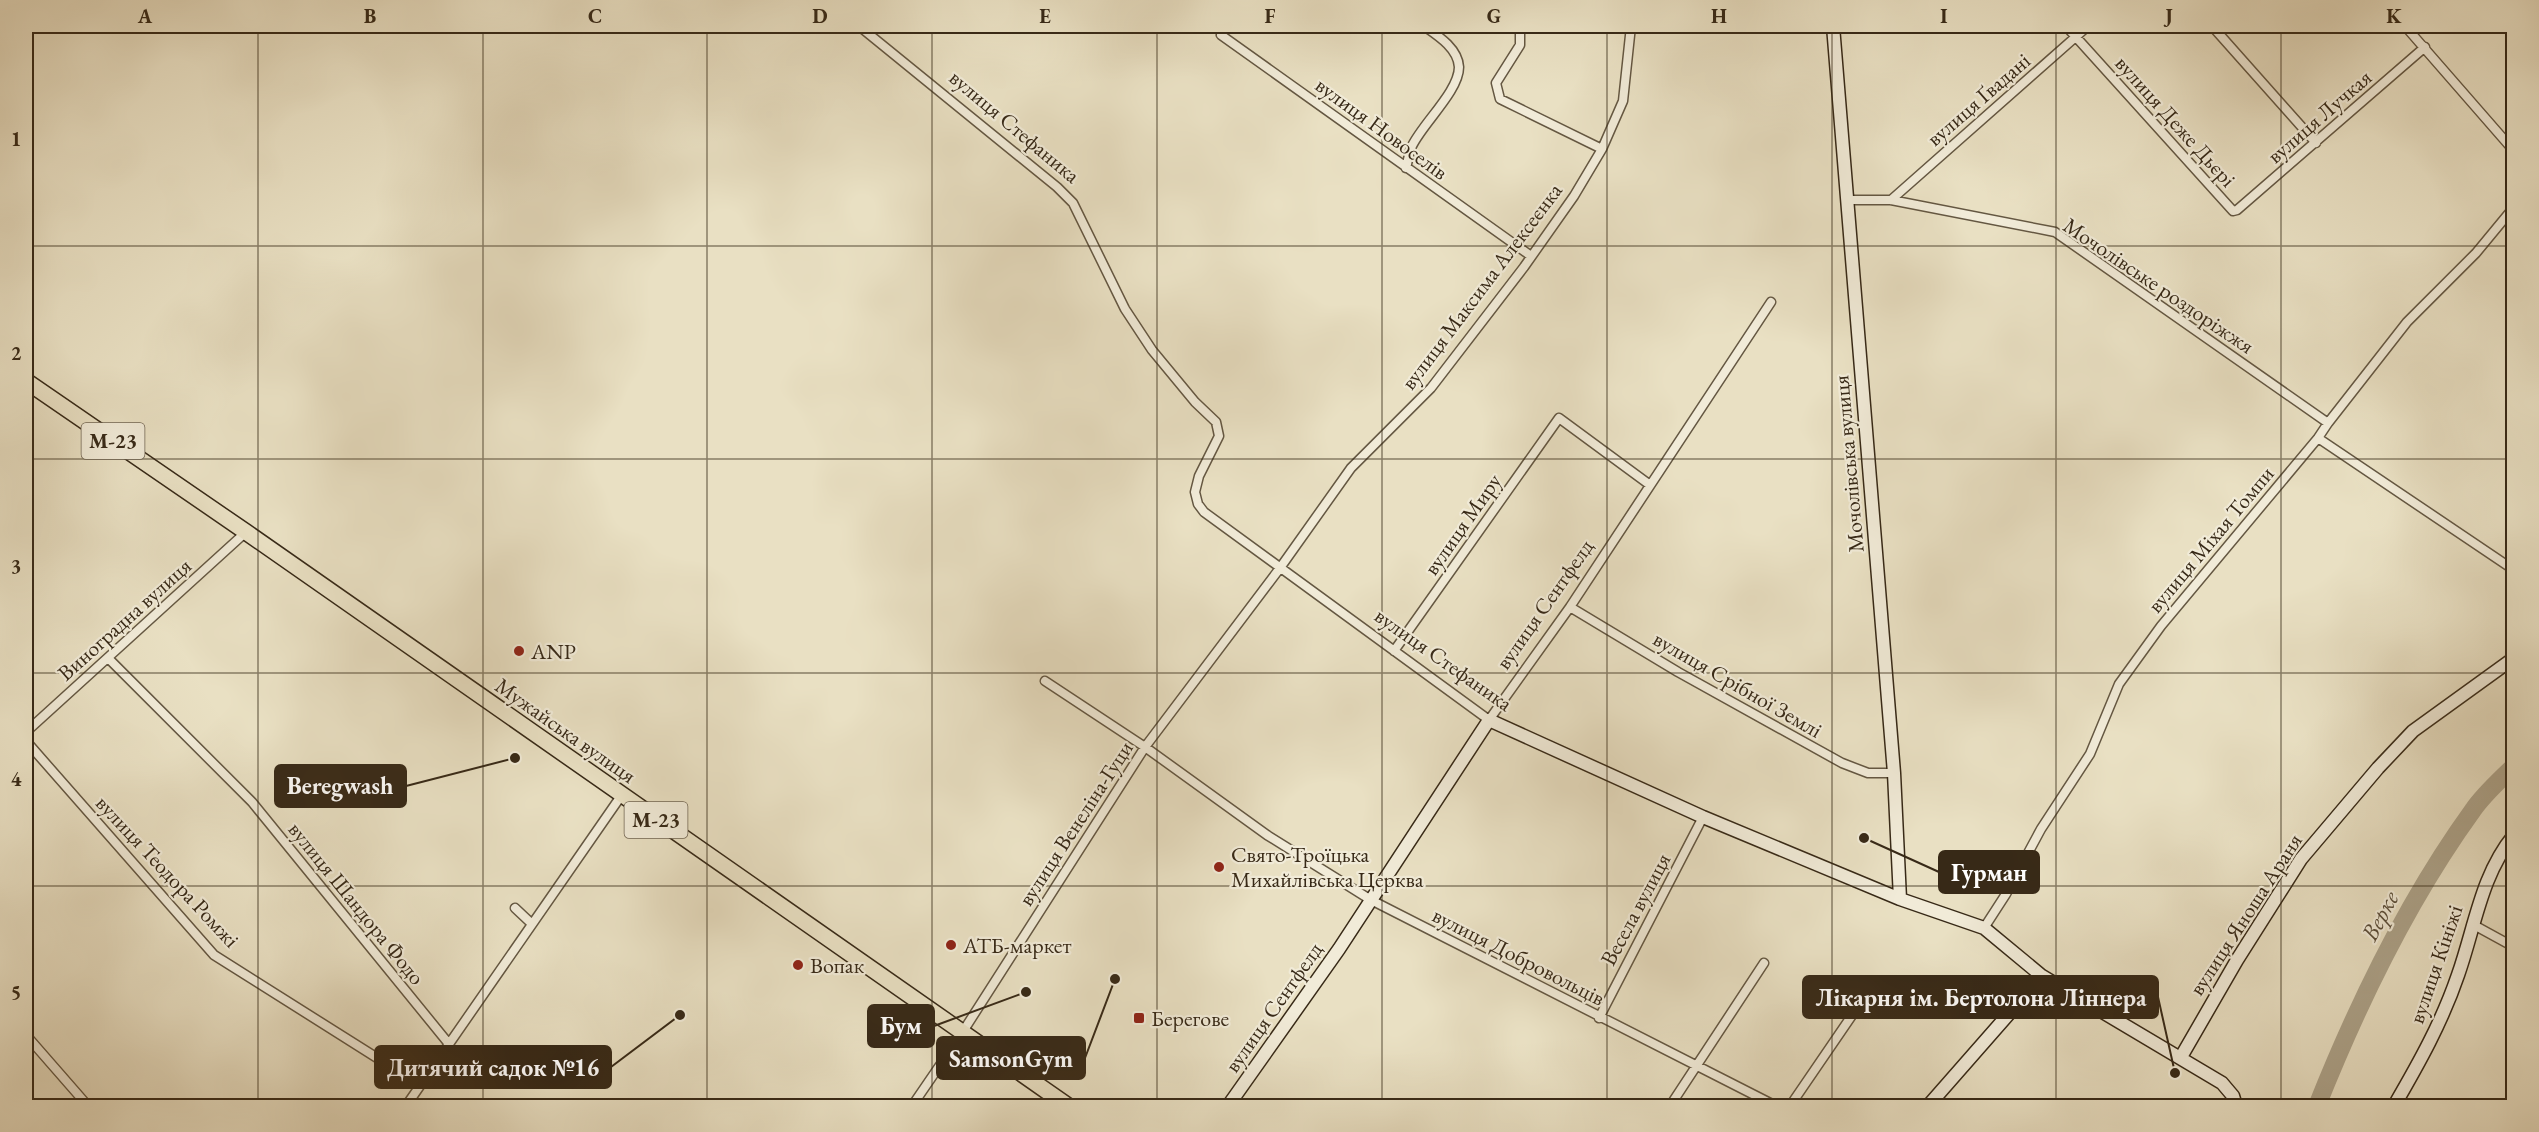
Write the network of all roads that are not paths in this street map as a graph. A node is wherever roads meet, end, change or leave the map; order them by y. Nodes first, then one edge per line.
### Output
1 (860, 26) edge
2 (1225, 26) edge
3 (1424, 26) edge
4 (1520, 26) edge
5 (1630, 26) edge
6 (1833, 26) edge
7 (2066, 26) edge
8 (2088, 26) edge
9 (2212, 26) edge
10 (2405, 26) edge
11 (2076, 36) junction
12 (2425, 47) junction
13 (2316, 143) junction
14 (1602, 149) junction
15 (2514, 152) edge
16 (1406, 168) junction
17 (1848, 200) junction
18 (1891, 200) junction
19 (2514, 207) edge
20 (2237, 210) joint
21 (1532, 256) junction
22 (1771, 302) dead end
23 (26, 381) edge
24 (2328, 423) junction
25 (2318, 438) junction
26 (1650, 485) junction
27 (246, 532) junction
28 (1280, 568) junction
29 (2514, 570) edge
30 (1570, 607) junction
31 (1394, 651) junction
32 (108, 658) junction
33 (2514, 658) edge
34 (1045, 681) dead end
35 (1489, 720) junction
36 (26, 732) edge
37 (26, 741) edge
38 (1145, 747) junction
39 (1894, 774) junction
40 (621, 796) junction
41 (1703, 817) junction
42 (2514, 835) edge
43 (1900, 899) junction
44 (1371, 900) junction
45 (515, 908) dead end
46 (532, 924) junction
47 (2472, 924) junction
48 (1984, 927) junction
49 (2514, 947) edge
50 (1764, 963) dead end
51 (2042, 976) junction
52 (1857, 1008) dead end
53 (1599, 1018) junction
54 (962, 1033) junction
55 (26, 1035) edge
56 (449, 1044) junction
57 (2181, 1057) junction
58 (1696, 1067) junction
59 (420, 1085) junction
60 (88, 1107) edge
61 (406, 1107) edge
62 (912, 1107) edge
63 (1068, 1107) edge
64 (1228, 1107) edge
65 (1670, 1107) edge
66 (1776, 1107) edge
67 (1790, 1107) edge
68 (1928, 1107) edge
69 (2236, 1107) edge
70 (2394, 1107) edge

1 - 28 street, вулиця Стефаника
2 - 16 street, вулиця Новоселів
3 - 16 street
4 - 14 street
5 - 14 street, вулиця Максима Алексеєнка
6 - 17 street, Мочолівська вулиця
7 - 11 street, вулиця Деже Дьєрі
8 - 11 street, вулиця Ґвадані
9 - 13 street
10 - 12 street
11 - 18 street, вулиця Ґвадані
11 - 20 street, вулиця Деже Дьєрі
12 - 13 street, вулиця Лучкая
12 - 15 street
13 - 20 street, вулиця Лучкая
14 - 21 street, вулиця Максима Алексеєнка
16 - 21 street, вулиця Новоселів
17 - 18 street, Мочолівське роздоріжжя
17 - 39 street, Мочолівська вулиця
18 - 24 street, Мочолівське роздоріжжя
19 - 24 street, вулиця Міхая Томпи
21 - 28 street, вулиця Максима Алексеєнка
22 - 26 street, вулиця Сентфелд
23 - 27 highway, М-23
24 - 25 street, вулиця Міхая Томпи
25 - 29 street
25 - 48 street, вулиця Міхая Томпи
26 - 30 street, вулиця Сентфелд
26 - 31 street, вулиця Миру
27 - 32 street, Виноградна вулиця
27 - 40 highway, Мужайська вулиця / М-23
28 - 31 street, вулиця Стефаника
28 - 38 street, вулиця Венеліна-Гуци
30 - 35 street, вулиця Сентфелд
30 - 39 street, вулиця Срібної Землі
31 - 35 street, вулиця Стефаника
32 - 36 street, Виноградна вулиця
32 - 56 street, вулиця Шандора Фодо
33 - 57 street, вулиця Яноша Араня
34 - 38 street, вулиця Добровольців
35 - 41 street, вулиця Стефаника
35 - 44 street, вулиця Сентфелд
37 - 59 street, вулиця Теодора Ромжі
38 - 44 street, вулиця Добровольців
38 - 54 street, вулиця Венеліна-Гуци
39 - 43 street, Мочолівська вулиця
40 - 46 street
40 - 54 highway, Мужайська вулиця / М-23
41 - 43 street, вулиця Стефаника
41 - 53 street, Весела вулиця
42 - 47 street, вулиця Кініжі
43 - 48 street, вулиця Стефаника
44 - 53 street, вулиця Добровольців
44 - 64 street, вулиця Сентфелд
45 - 46 street
46 - 56 street
47 - 49 street
47 - 70 street, вулиця Кініжі
48 - 51 street, вулиця Стефаника
50 - 58 street
51 - 57 street, вулиця Стефаника
51 - 68 street
52 - 67 street
53 - 58 street, вулиця Добровольців
54 - 62 street, вулиця Венеліна-Гуци
54 - 63 highway, Мужайська вулиця / М-23
55 - 60 street
56 - 59 street
57 - 69 street, вулиця Стефаника
58 - 65 street
58 - 66 street, вулиця Добровольців
59 - 61 street

